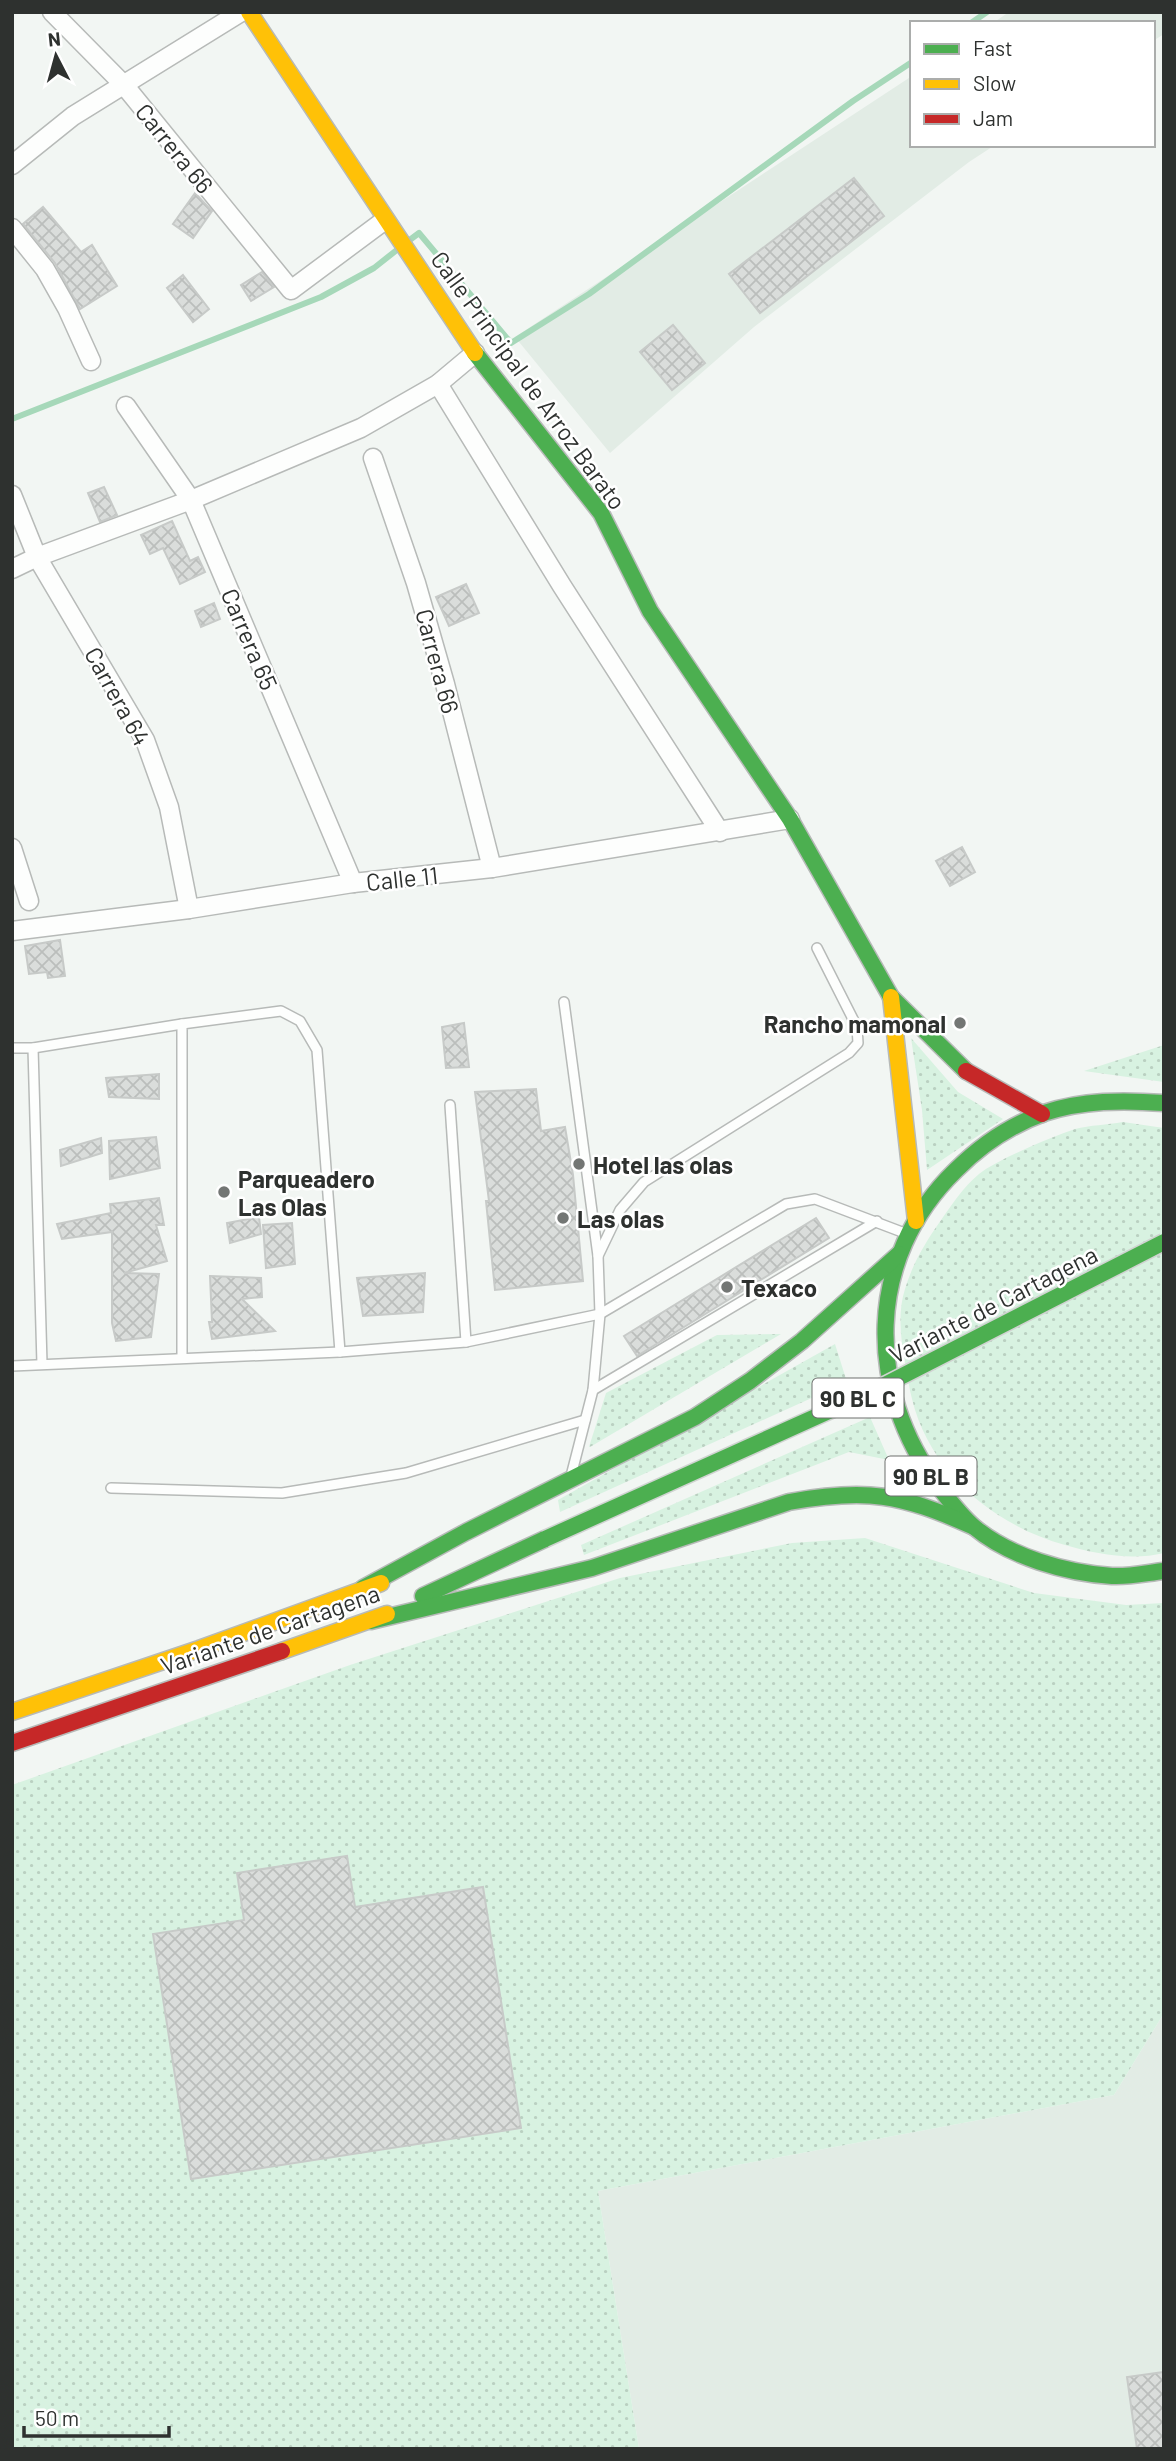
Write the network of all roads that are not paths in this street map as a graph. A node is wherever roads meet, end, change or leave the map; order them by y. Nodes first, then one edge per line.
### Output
1 (52, 12) edge
2 (241, 12) edge
3 (249, 12) edge
4 (124, 85) junction
5 (12, 165) edge
6 (389, 226) junction
7 (12, 228) edge
8 (475, 353) junction
9 (91, 361) dead end
10 (438, 384) junction
11 (127, 407) dead end
12 (373, 458) dead end
13 (12, 495) edge
14 (191, 499) junction
15 (37, 557) junction
16 (12, 569) edge
17 (790, 819) junction
18 (720, 832) junction
19 (12, 848) edge
20 (492, 868) junction
21 (353, 883) junction
22 (29, 901) dead end
23 (189, 909) junction
24 (12, 931) edge
25 (817, 948) dead end
26 (891, 997) junction
27 (564, 1002) dead end
28 (182, 1024) junction
29 (12, 1048) edge
30 (33, 1048) junction
31 (1164, 1103) edge
32 (450, 1105) dead end
33 (1042, 1114) junction
34 (877, 1221) junction
35 (913, 1228) junction
36 (1164, 1242) edge
37 (899, 1254) junction
38 (598, 1256) junction
39 (600, 1314) junction
40 (466, 1342) junction
41 (340, 1352) junction
42 (182, 1357) junction
43 (42, 1364) junction
44 (12, 1366) edge
45 (593, 1390) junction
46 (585, 1420) junction
47 (570, 1480) junction
48 (111, 1488) dead end
49 (976, 1528) junction
50 (540, 1541) junction
51 (456, 1563) dead end
52 (430, 1570) dead end
53 (1164, 1571) edge
54 (1130, 1576) junction
55 (1164, 1582) edge
56 (363, 1588) junction
57 (371, 1621) junction
58 (12, 1712) edge
59 (12, 1743) edge

1 - 4 street, Carrera 66
2 - 4 street
3 - 6 main road, Calle Principal de Arroz Barato
4 - 5 street
4 - 6 street, Carrera 66
6 - 8 main road, Calle Principal de Arroz Barato
7 - 9 street
8 - 10 street
8 - 17 main road, Calle Principal de Arroz Barato
10 - 14 street
10 - 18 street
11 - 14 street, Carrera 65
12 - 20 street, Carrera 66
13 - 15 street, Carrera 64
14 - 15 street
14 - 21 street, Carrera 65
15 - 16 street
15 - 23 street, Carrera 64
17 - 18 street, Calle 11
17 - 26 main road, Calle Principal de Arroz Barato
18 - 20 street, Calle 11
19 - 22 street
20 - 21 street, Calle 11
21 - 23 street, Calle 11
23 - 24 street, Calle 11
25 - 38 lane
26 - 33 main road, Calle Principal de Arroz Barato
26 - 35 main road, Calle Principal de Arroz Barato
27 - 38 lane
28 - 30 lane
28 - 41 lane
28 - 42 lane
29 - 30 lane
30 - 43 lane
31 - 33 main road, 90 BL B
32 - 40 lane
33 - 35 main road, 90 BL B
34 - 35 lane
34 - 39 lane
34 - 45 lane
35 - 37 main road, 90 BL B
36 - 50 main road, Variante de Cartagena / 90 BL C, bridge
37 - 47 main road
37 - 49 main road, 90 BL B
38 - 39 lane
39 - 40 lane
39 - 45 lane
40 - 41 lane
41 - 42 lane
42 - 43 lane
43 - 44 lane
45 - 46 lane
46 - 47 lane
46 - 48 lane
47 - 56 main road
49 - 54 main road, 90 BL B
49 - 57 main road
50 - 51 main road, Variante de Cartagena / 90 BL C
50 - 57 main road, Variante de Cartagena / 90 BL C
52 - 56 main road, Variante de Cartagena
53 - 54 main road, 90 BL B
54 - 55 main road, 90 BL B
56 - 58 main road, Variante de Cartagena
57 - 59 main road, Variante de Cartagena

